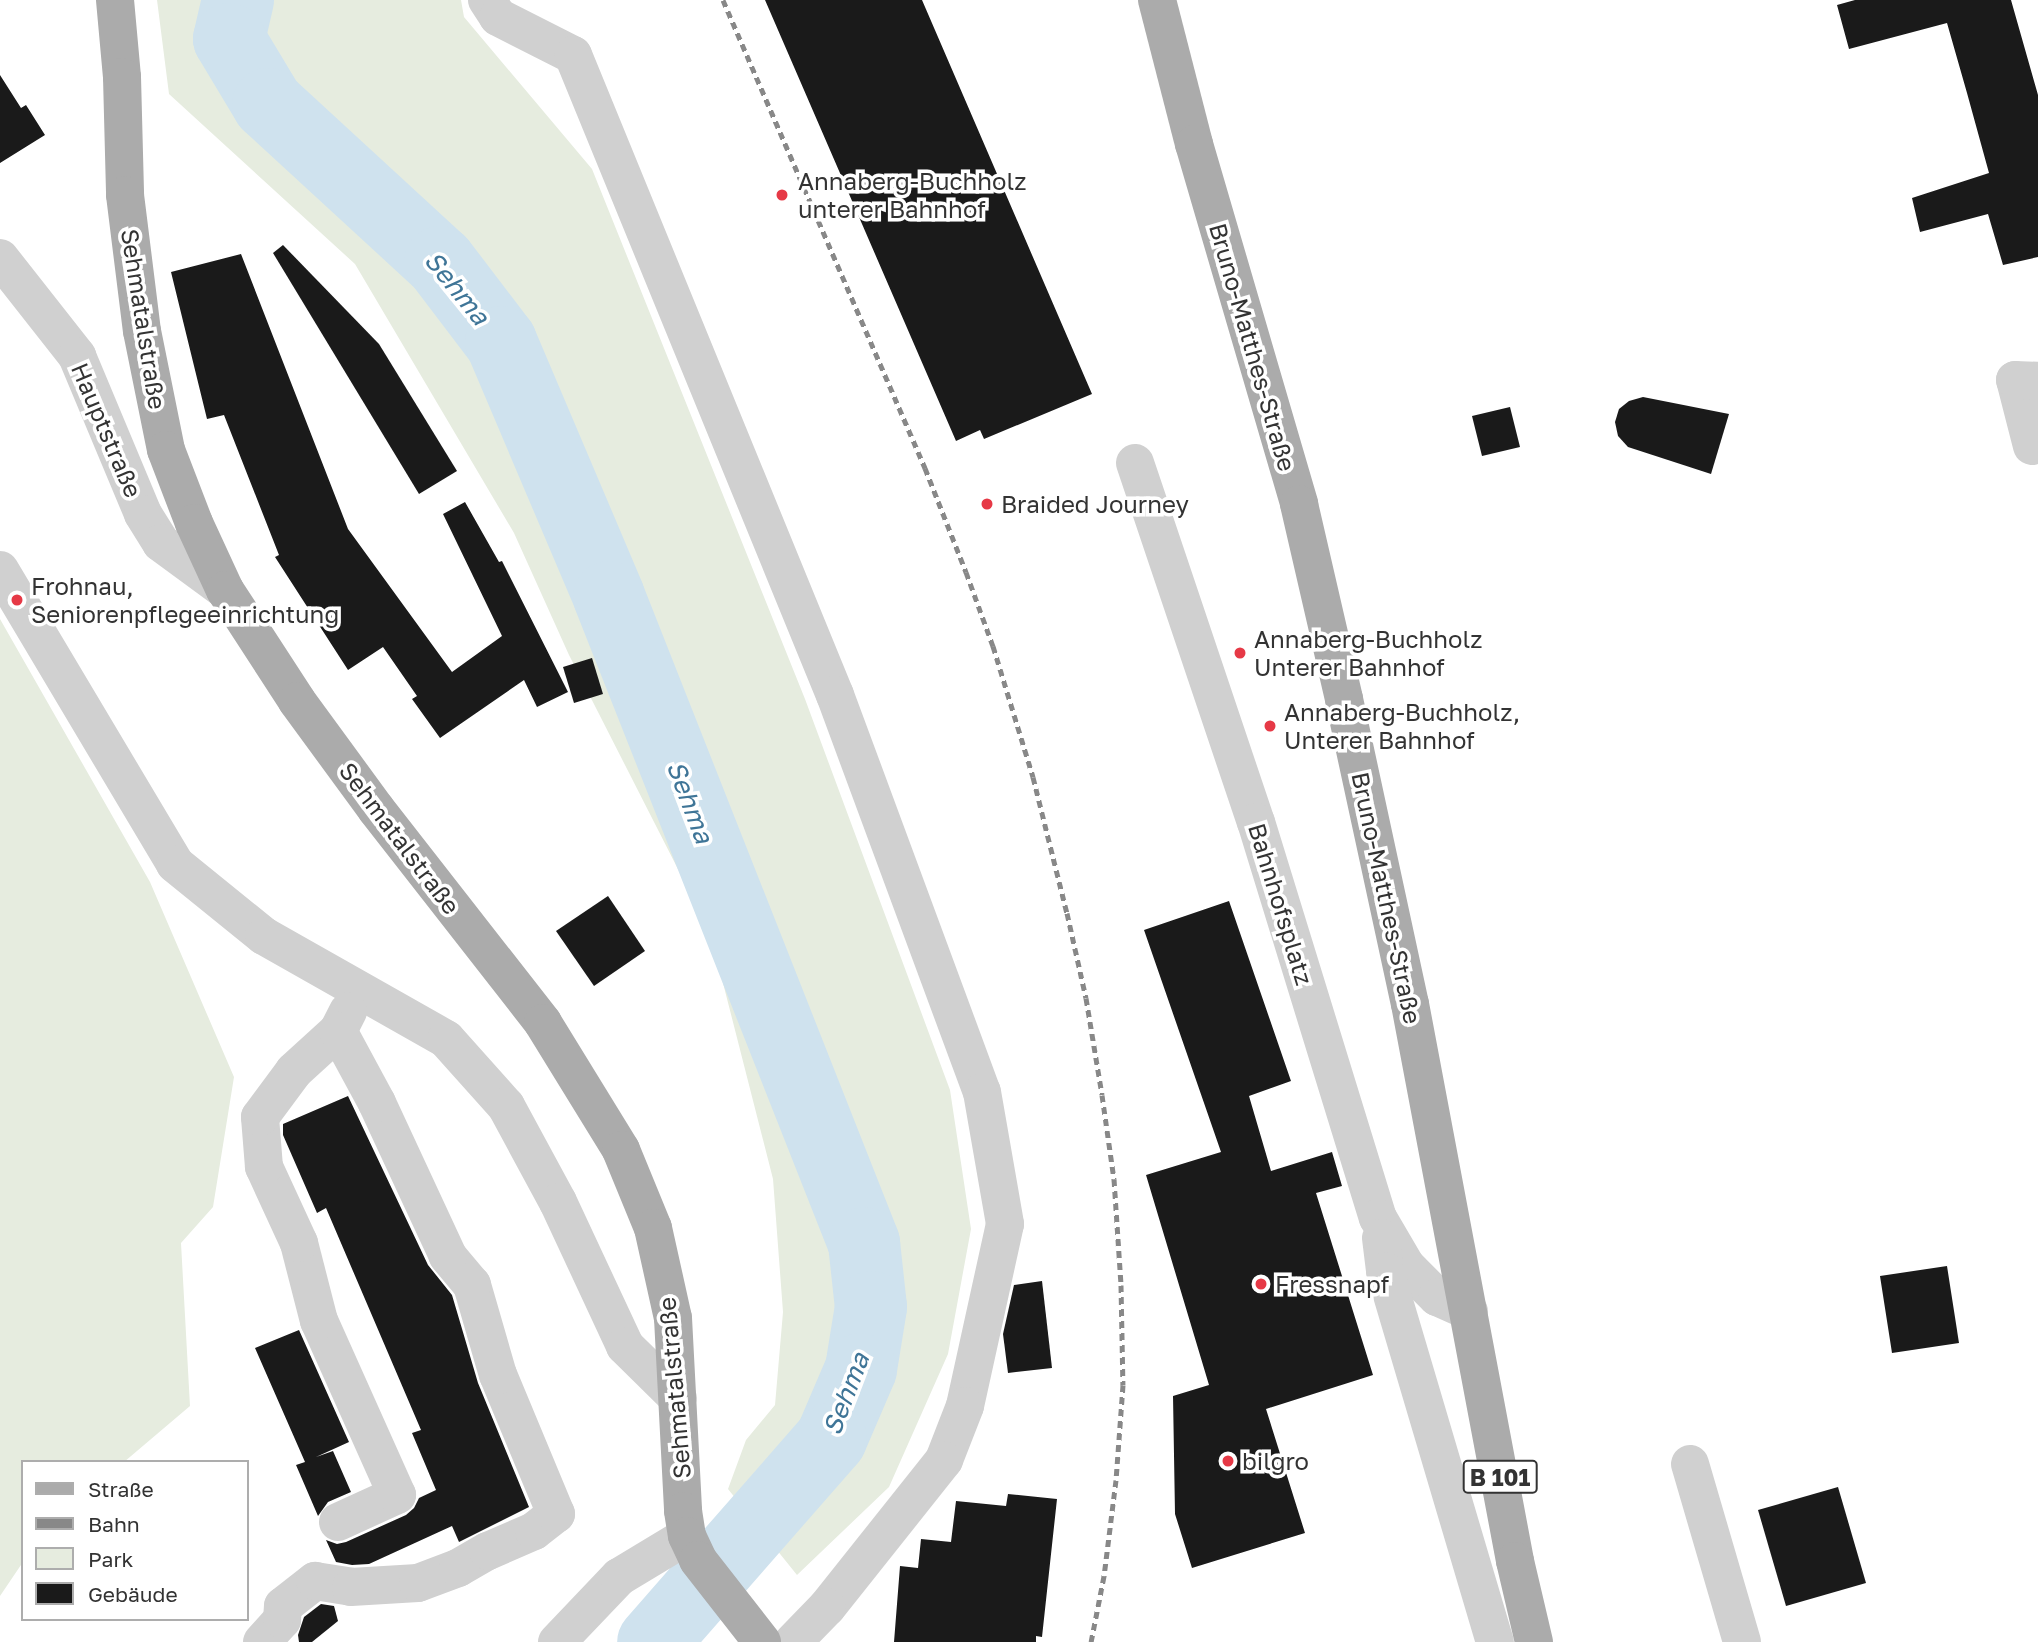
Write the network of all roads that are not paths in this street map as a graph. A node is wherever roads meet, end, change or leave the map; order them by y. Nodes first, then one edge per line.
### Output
1 (115, 0) edge
2 (486, 0) edge
3 (1157, 0) edge
4 (0, 258) edge
5 (2038, 381) edge
6 (2032, 446) dead end
7 (1135, 463) dead end
8 (0, 570) edge
9 (225, 590) junction
10 (358, 990) junction
11 (338, 1031) junction
12 (1378, 1218) junction
13 (1469, 1311) junction
14 (678, 1398) junction
15 (1690, 1464) dead end
16 (338, 1522) dead end
17 (693, 1548) junction
18 (755, 1631) edge
19 (262, 1642) edge
20 (557, 1642) edge
21 (793, 1642) edge
22 (1495, 1642) edge
23 (1534, 1642) edge
24 (1742, 1642) edge

1 - 9 main road, Sehmatalstraße
2 - 21 street
3 - 13 main road, Bruno-Matthes-Straße / B 101
4 - 9 street, Hauptstraße
5 - 6 street
7 - 12 street, Bahnhofsplatz
8 - 10 street
9 - 14 main road, Sehmatalstraße
10 - 11 street
10 - 14 street
11 - 16 street
11 - 19 street
12 - 13 street, Bahnhofsplatz
12 - 22 street
13 - 23 main road, Bruno-Matthes-Straße / B 101
14 - 17 main road, Sehmatalstraße
15 - 24 street
17 - 18 main road
17 - 20 street

